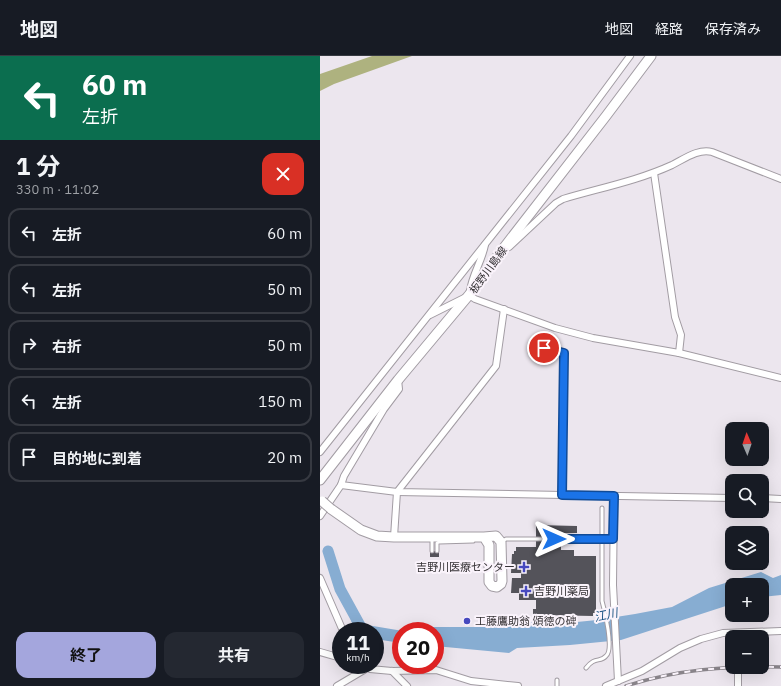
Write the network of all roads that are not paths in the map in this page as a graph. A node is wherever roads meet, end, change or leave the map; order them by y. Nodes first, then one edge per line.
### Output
1 (630, 56) edge
2 (650, 56) edge
3 (654, 173) junction
4 (781, 179) edge
5 (485, 244) junction
6 (502, 250) junction
7 (469, 295) junction
8 (504, 310) junction
9 (428, 316) junction
10 (544, 348) dead end
11 (679, 353) junction
12 (781, 378) edge
13 (398, 380) junction
14 (320, 452) edge
15 (320, 480) edge
16 (341, 485) junction
17 (397, 492) junction
18 (562, 495) junction
19 (614, 496) junction
20 (725, 498) edge
21 (769, 498) edge
22 (781, 499) edge
23 (321, 501) edge
24 (602, 508) dead end
25 (320, 516) edge
26 (394, 537) junction
27 (432, 537) junction
28 (485, 539) junction
29 (602, 539) junction
30 (613, 539) junction
31 (501, 542) junction
32 (432, 551) dead end
33 (436, 551) dead end
34 (320, 578) edge
35 (339, 622) edge
36 (781, 631) edge
37 (769, 632) edge
38 (725, 633) edge
39 (320, 652) edge
40 (332, 655) edge
41 (586, 668) dead end
42 (384, 670) edge
43 (392, 670) edge
44 (444, 673) edge
45 (357, 674) edge
46 (396, 674) edge
47 (738, 674) edge
48 (556, 680) dead end
49 (618, 681) junction
50 (337, 686) edge
51 (407, 686) edge
52 (518, 686) edge
53 (557, 686) edge
54 (606, 686) edge
55 (738, 686) edge

1 - 5 street
2 - 6 main road, 板野川島線
3 - 4 street
3 - 6 street
3 - 11 street
5 - 7 street
5 - 9 street
6 - 7 main road, 板野川島線
7 - 8 street
7 - 9 street
7 - 13 main road, 板野川島線
8 - 11 street
8 - 17 street
9 - 14 street
10 - 18 street
11 - 12 street
13 - 15 main road, 板野川島線
13 - 16 street
16 - 17 street
16 - 25 street
17 - 18 street
17 - 26 street
18 - 19 street
19 - 20 street
19 - 30 street
21 - 22 street
23 - 26 main road, bridge
24 - 29 lane
26 - 27 main road
27 - 28 main road
27 - 32 lane
28 - 31 main road
28 - 31 main road
28 - 33 lane
29 - 30 lane
29 - 31 lane
29 - 41 lane
30 - 49 street
34 - 35 street
36 - 37 street
38 - 49 street
39 - 40 street
42 - 43 street
44 - 52 street
45 - 50 street
46 - 51 street
47 - 55 street
48 - 53 lane
49 - 54 street

